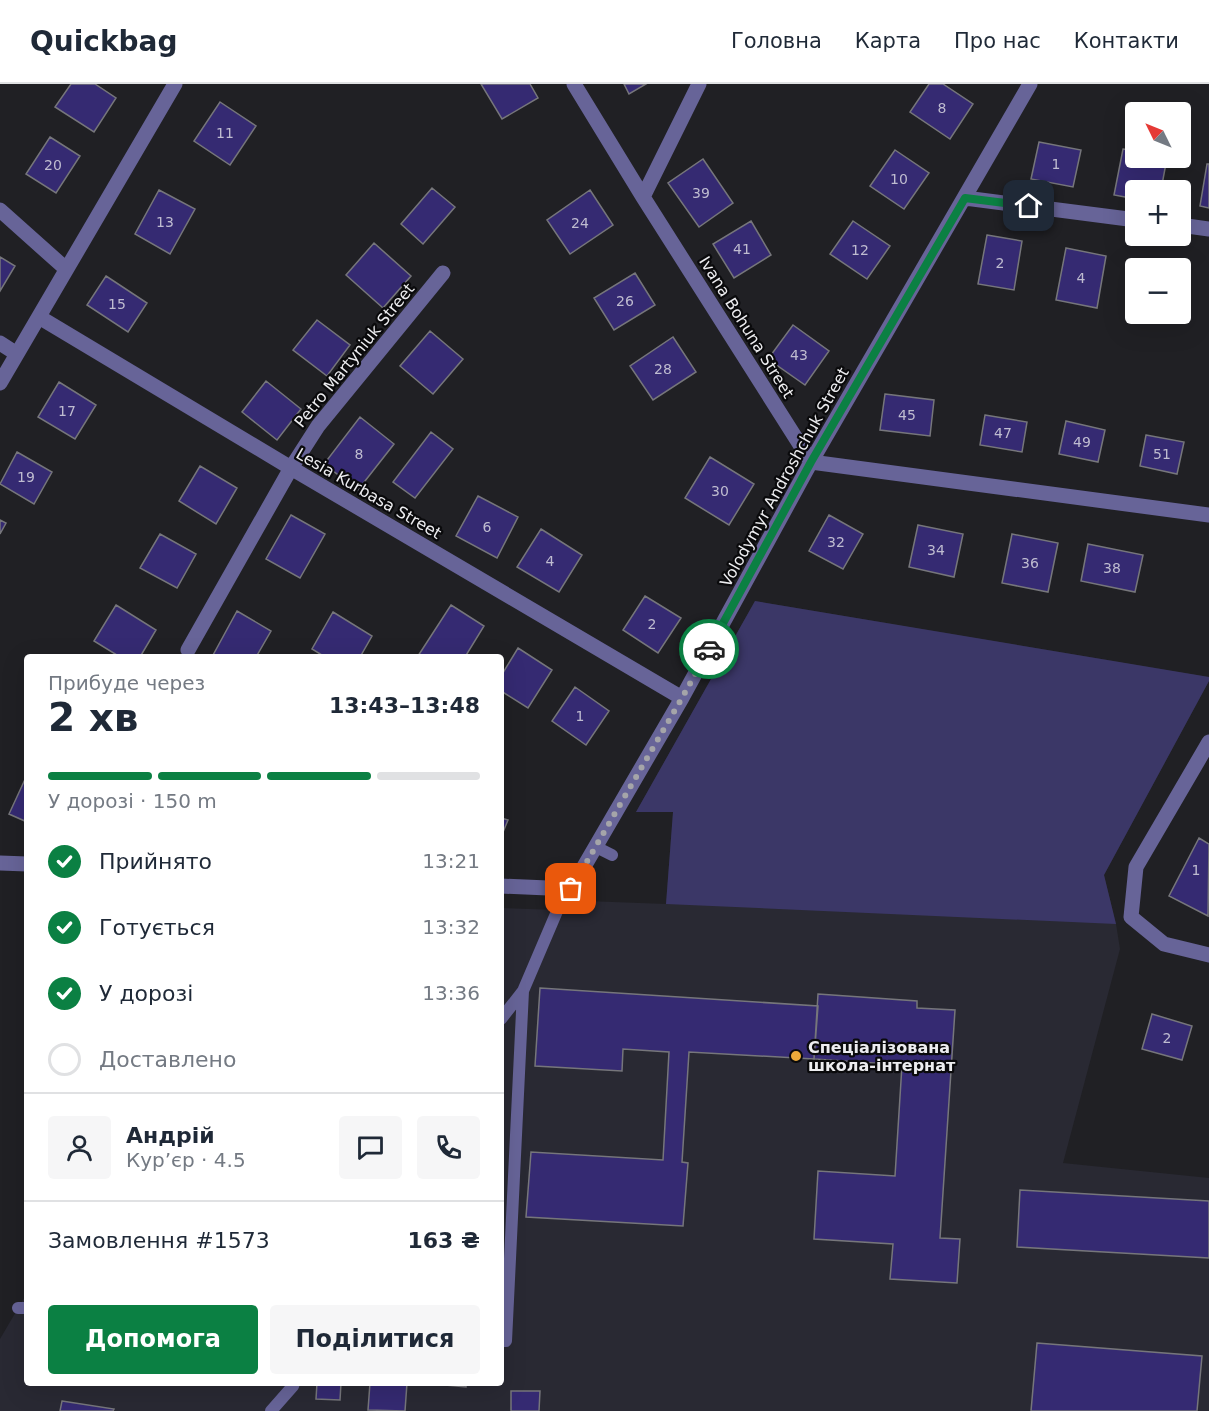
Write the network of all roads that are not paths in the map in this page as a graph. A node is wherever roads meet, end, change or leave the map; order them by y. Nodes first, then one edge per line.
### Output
1 (175, 84) edge
2 (574, 84) edge
3 (699, 84) edge
4 (1030, 84) edge
5 (643, 197) junction
6 (965, 198) junction
7 (0, 210) edge
8 (1125, 219) edge
9 (1191, 227) edge
10 (1209, 229) edge
11 (66, 269) junction
12 (443, 273) dead end
13 (39, 317) junction
14 (0, 343) edge
15 (17, 354) junction
16 (0, 383) edge
17 (811, 462) junction
18 (291, 468) junction
19 (1209, 515) edge
20 (188, 650) dead end
21 (682, 698) junction
22 (1209, 742) edge
23 (596, 847) junction
24 (612, 855) dead end
25 (0, 863) edge
26 (24, 864) edge
27 (504, 886) edge
28 (571, 889) junction
29 (1209, 955) edge
30 (523, 991) junction
31 (504, 1015) edge
32 (504, 1341) edge
33 (293, 1386) edge
34 (271, 1411) edge

1 - 11 street
2 - 5 street, Ivana Bohuna Street
3 - 5 street
4 - 6 street, Volodymyr Androshchuk Street
5 - 17 street, Ivana Bohuna Street
6 - 8 street
6 - 17 street, Volodymyr Androshchuk Street
7 - 11 street
9 - 10 street
11 - 13 street
12 - 18 street, Petro Martyniuk Street
13 - 15 street
13 - 18 street, Lesia Kurbasa Street
14 - 15 street
15 - 16 street
17 - 19 street
17 - 21 street, Volodymyr Androshchuk Street
18 - 20 street, Petro Martyniuk Street
18 - 21 street, Lesia Kurbasa Street
21 - 23 street, Volodymyr Androshchuk Street
22 - 29 street
23 - 24 lane
23 - 28 street, Volodymyr Androshchuk Street
25 - 26 street
27 - 28 street
28 - 30 lane
30 - 31 lane
30 - 32 lane
33 - 34 lane

